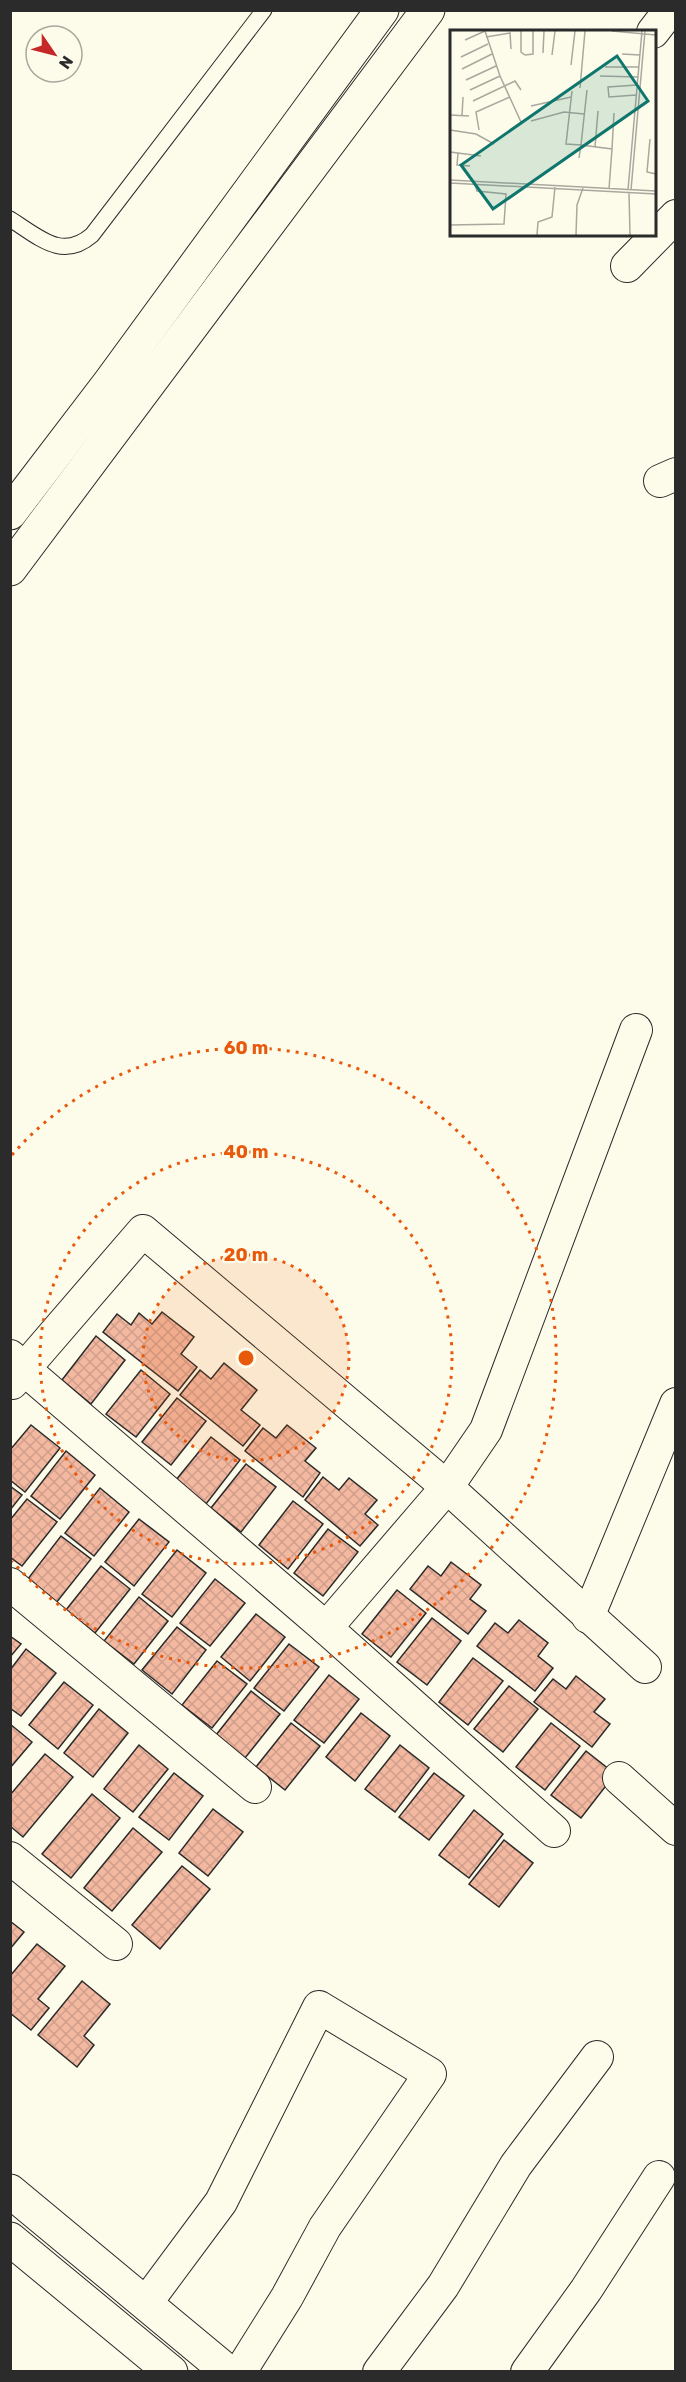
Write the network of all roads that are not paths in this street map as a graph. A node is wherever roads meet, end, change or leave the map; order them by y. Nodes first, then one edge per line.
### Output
1 (264, 10) edge
2 (382, 10) edge
3 (428, 10) edge
4 (670, 10) edge
5 (655, 30) edge
6 (675, 216) edge
7 (10, 219) edge
8 (656, 236) edge
9 (656, 236) edge
10 (627, 266) dead end
11 (10, 513) edge
12 (10, 569) edge
13 (636, 1030) dead end
14 (15, 1370) edge
15 (675, 1404) edge
16 (447, 1487) junction
17 (10, 1584) edge
18 (588, 1617) junction
19 (326, 1628) junction
20 (645, 1667) dead end
21 (619, 1778) dead end
22 (255, 1787) dead end
23 (675, 1829) edge
24 (554, 1831) dead end
25 (10, 1858) edge
26 (116, 1944) dead end
27 (597, 2057) dead end
28 (660, 2177) dead end
29 (10, 2191) edge
30 (10, 2239) edge
31 (147, 2303) junction
32 (171, 2372) edge
33 (228, 2372) edge
34 (240, 2372) edge
35 (379, 2372) edge
36 (527, 2372) edge

1 - 7 lane
2 - 11 street
3 - 12 street
4 - 5 street
6 - 8 street
9 - 10 street
13 - 16 street
14 - 16 street
14 - 19 street
15 - 18 street
16 - 18 street
16 - 19 street
17 - 22 street
18 - 20 street
19 - 24 street
21 - 23 street
25 - 26 street
27 - 35 street
28 - 36 street
29 - 31 street
30 - 32 street
31 - 33 street
31 - 34 street

